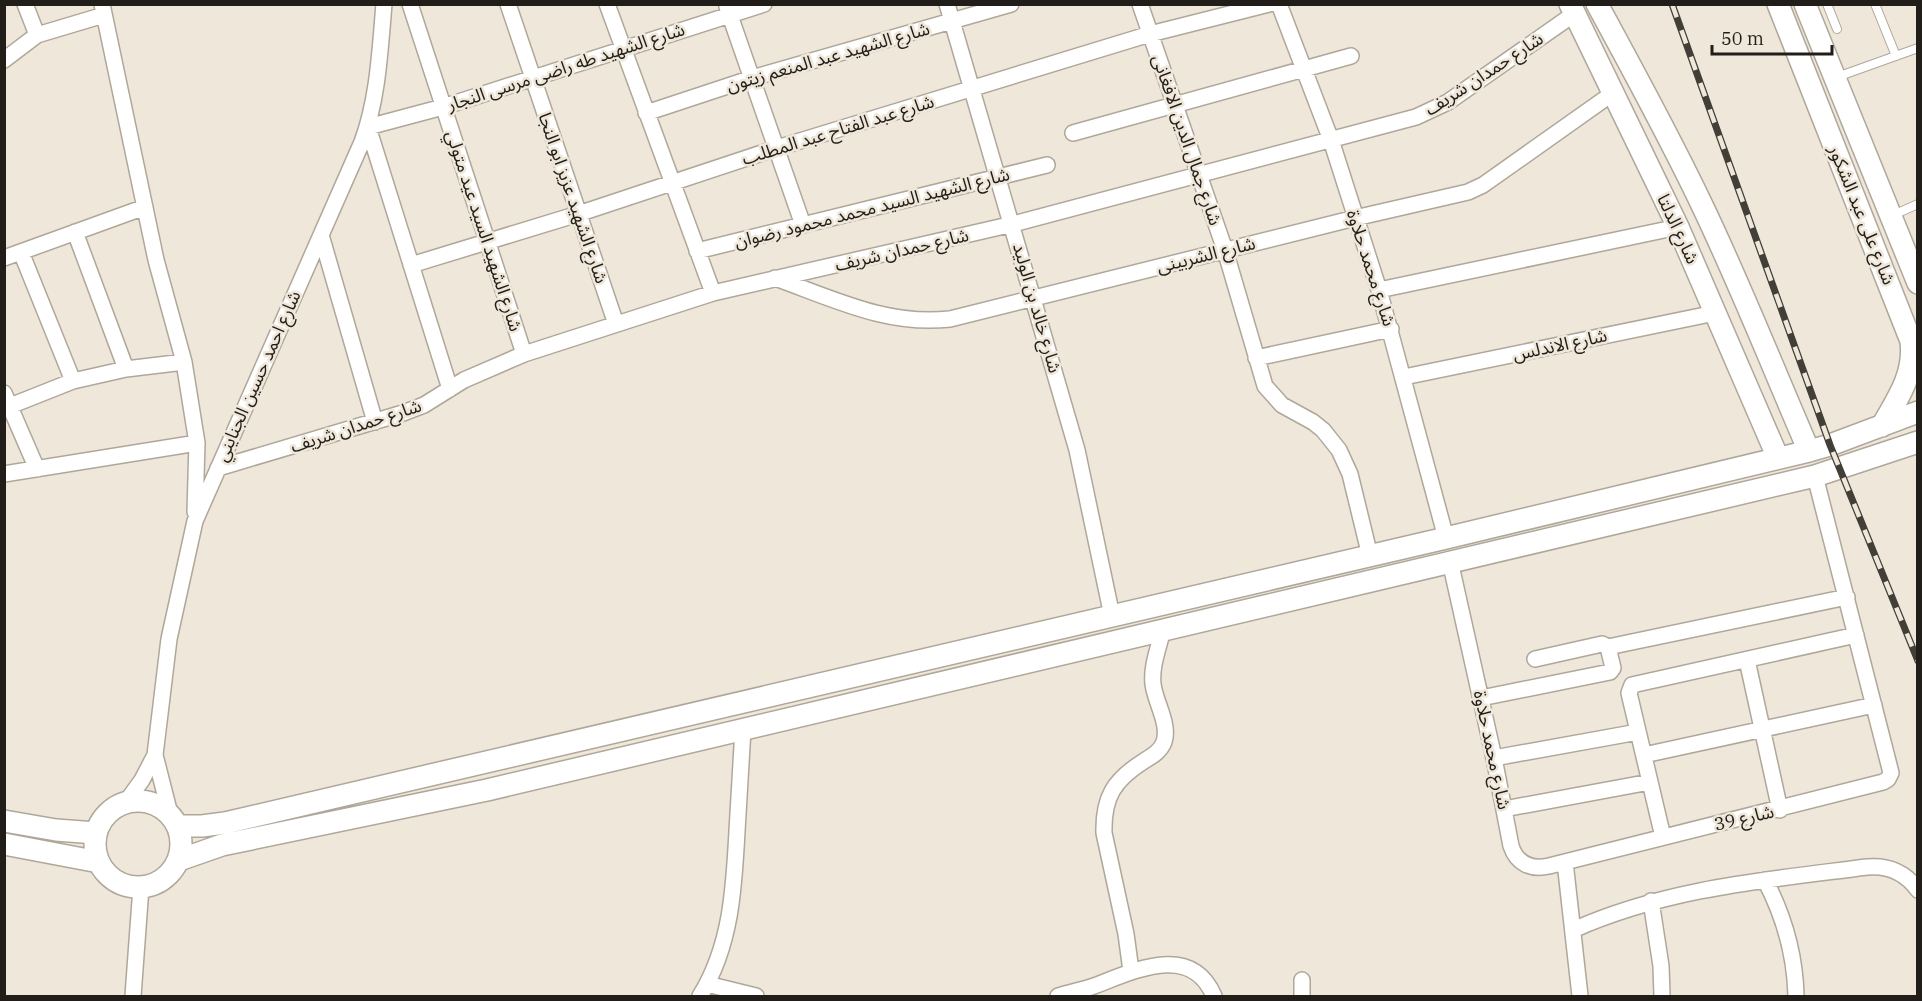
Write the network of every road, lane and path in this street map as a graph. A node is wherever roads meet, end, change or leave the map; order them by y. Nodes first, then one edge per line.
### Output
1 (26, 4) edge
2 (384, 4) edge
3 (410, 4) edge
4 (508, 4) edge
5 (606, 4) edge
6 (764, 4) edge
7 (947, 4) edge
8 (1011, 4) edge
9 (1140, 4) edge
10 (1269, 4) edge
11 (1279, 4) edge
12 (1597, 4) edge
13 (1778, 4) edge
14 (1805, 4) edge
15 (1827, 4) edge
16 (1875, 4) edge
17 (728, 9) edge
18 (1572, 9) edge
19 (103, 10) edge
20 (951, 20) junction
21 (1837, 29) dead end
22 (1150, 34) junction
23 (37, 35) junction
24 (1917, 48) edge
25 (623, 51) junction
26 (1352, 56) dead end
27 (1896, 56) junction
28 (4, 60) edge
29 (1304, 69) junction
30 (752, 78) junction
31 (1833, 78) junction
32 (533, 79) junction
33 (972, 88) junction
34 (1613, 93) junction
35 (1174, 105) junction
36 (443, 107) junction
37 (646, 113) junction
38 (368, 127) junction
39 (1073, 133) dead end
40 (1330, 140) junction
41 (777, 148) junction
42 (1047, 165) dead end
43 (1199, 175) junction
44 (999, 177) junction
45 (672, 183) junction
46 (1917, 204) edge
47 (145, 207) junction
48 (578, 214) junction
49 (1890, 216) junction
50 (1356, 218) junction
51 (1012, 224) junction
52 (803, 225) junction
53 (1678, 227) junction
54 (75, 232) junction
55 (321, 235) junction
56 (487, 242) junction
57 (1225, 250) junction
58 (697, 251) junction
59 (21, 252) junction
60 (4, 258) edge
61 (411, 265) junction
62 (775, 278) junction
63 (1917, 283) edge
64 (1380, 290) junction
65 (713, 293) junction
66 (1034, 300) junction
67 (1715, 313) junction
68 (616, 324) junction
69 (1391, 329) junction
70 (1762, 340) junction
71 (524, 354) junction
72 (1734, 354) junction
73 (1256, 358) junction
74 (184, 362) junction
75 (1915, 363) edge
76 (126, 369) junction
77 (1404, 377) junction
78 (73, 381) junction
79 (450, 389) junction
80 (7, 399) edge
81 (1917, 412) edge
82 (375, 422) junction
83 (1882, 426) junction
84 (197, 443) junction
85 (1912, 449) edge
86 (1809, 451) junction
87 (1778, 458) junction
88 (218, 468) junction
89 (37, 469) junction
90 (4, 474) edge
91 (1815, 476) junction
92 (195, 521) junction
93 (1446, 538) junction
94 (1370, 556) junction
95 (1450, 561) junction
96 (1847, 597) junction
97 (1189, 598) junction
98 (1112, 616) junction
99 (1195, 622) junction
100 (1163, 629) junction
101 (1856, 635) junction
102 (1608, 647) junction
103 (1534, 659) dead end
104 (1747, 660) junction
105 (1481, 698) junction
106 (1874, 705) junction
107 (743, 729) junction
108 (1762, 729) junction
109 (1638, 732) junction
110 (155, 755) junction
111 (1644, 755) junction
112 (1494, 758) junction
113 (1650, 782) junction
114 (126, 802) junction
115 (1504, 809) junction
116 (1780, 810) junction
117 (174, 820) junction
118 (4, 822) edge
119 (96, 833) junction
120 (1663, 837) junction
121 (4, 844) edge
122 (179, 860) junction
123 (99, 862) junction
124 (1565, 862) junction
125 (1525, 865) joint
126 (1765, 880) junction
127 (141, 887) junction
128 (1917, 890) edge
129 (1651, 901) junction
130 (1573, 930) junction
131 (1130, 966) junction
132 (1302, 980) dead end
133 (703, 990) edge
134 (133, 996) edge
135 (756, 996) edge
136 (1058, 996) edge
137 (1214, 996) edge
138 (1302, 996) edge
139 (1580, 996) edge
140 (1662, 996) edge
141 (1796, 996) edge

1 - 23 street
2 - 38 street, شارع احمد حسين الجنايني
3 - 36 street, شارع الشهيد السيد عيد متولي
4 - 32 street, شارع الشهيد عزيز ابو النجا
5 - 25 street
6 - 17 street, شارع الشهيد طه راضى مرسى النجار
7 - 20 street, شارع خالد بن الوليد
8 - 20 street, شارع الشهيد عبد المنعم زيتون
9 - 22 street, شارع جمال الدين الافغانى
10 - 22 street, شارع عبد الفتاح عبد المطلب
11 - 29 street, شارع محمد حلاوة
12 - 70 main road, شارع الدلتا
13 - 75 main road, شارع على عبد الشكور
14 - 31 main road, شارع على عبد الشكور
15 - 21 lane
16 - 27 lane
17 - 25 street, شارع الشهيد طه راضى مرسى النجار
17 - 30 street
18 - 34 main road, شارع الدلتا
18 - 40 street, شارع حمدان شريف
19 - 23 street
19 - 47 street
20 - 30 street, شارع الشهيد عبد المنعم زيتون
20 - 33 street, شارع خالد بن الوليد
22 - 33 street, شارع عبد الفتاح عبد المطلب
22 - 35 street, شارع جمال الدين الافغانى
23 - 28 street
24 - 27 lane
25 - 32 street, شارع الشهيد طه راضى مرسى النجار
25 - 37 street
26 - 29 street
27 - 31 lane
29 - 35 street
29 - 40 street, شارع محمد حلاوة
30 - 37 street, شارع الشهيد عبد المنعم زيتون
30 - 41 street
31 - 49 main road, شارع على عبد الشكور
32 - 36 street, شارع الشهيد طه راضى مرسى النجار
32 - 48 street, شارع الشهيد عزيز ابو النجا
33 - 41 street, شارع عبد الفتاح عبد المطلب
33 - 44 street, شارع خالد بن الوليد
34 - 50 street, شارع الشربينى
34 - 53 main road, شارع الدلتا
35 - 39 street
35 - 43 street, شارع جمال الدين الافغانى
36 - 38 street, شارع الشهيد طه راضى مرسى النجار
36 - 56 street, شارع الشهيد السيد عيد متولي
37 - 45 street
38 - 55 street, شارع احمد حسين الجنايني
38 - 61 street
40 - 43 street, شارع حمدان شريف
40 - 50 street, شارع محمد حلاوة
41 - 45 street, شارع عبد الفتاح عبد المطلب
41 - 52 street
42 - 44 street, شارع الشهيد السيد محمد محمود رضوان
43 - 51 street, شارع حمدان شريف
43 - 57 street, شارع جمال الدين الافغانى
44 - 51 street, شارع خالد بن الوليد
44 - 52 street, شارع الشهيد السيد محمد محمود رضوان
45 - 48 street, شارع عبد الفتاح عبد المطلب
45 - 58 street
46 - 49 lane
47 - 54 street
47 - 74 street
48 - 56 street, شارع عبد الفتاح عبد المطلب
48 - 68 street, شارع الشهيد عزيز ابو النجا
49 - 63 main road, شارع على عبد الشكور
50 - 57 street, شارع الشربينى
50 - 64 street, شارع محمد حلاوة
51 - 62 street, شارع حمدان شريف
51 - 66 street, شارع خالد بن الوليد
52 - 58 street, شارع الشهيد السيد محمد محمود رضوان
53 - 64 street
53 - 67 main road, شارع الدلتا
54 - 59 street
54 - 76 street
55 - 82 street
55 - 88 street, شارع احمد حسين الجنايني
56 - 61 street, شارع عبد الفتاح عبد المطلب
56 - 71 street, شارع الشهيد السيد عيد متولي
57 - 66 street, شارع الشربينى
57 - 73 street, شارع جمال الدين الافغانى
58 - 65 street
59 - 60 street
59 - 78 street
61 - 79 street
62 - 65 street, شارع حمدان شريف
62 - 66 street, شارع الشربينى
64 - 69 street, شارع محمد حلاوة
65 - 68 street, شارع حمدان شريف
66 - 98 street, شارع خالد بن الوليد
67 - 72 main road, شارع الدلتا
67 - 77 street, شارع الاندلس
68 - 71 street, شارع حمدان شريف
69 - 73 street
69 - 77 street, شارع محمد حلاوة
70 - 72 main road
70 - 86 main road, شارع الدلتا
71 - 79 street, شارع حمدان شريف
72 - 87 main road, شارع الدلتا
73 - 94 street, شارع جمال الدين الافغانى
74 - 76 street
74 - 84 street
75 - 83 main road, شارع على عبد الشكور
76 - 78 street
77 - 93 street, شارع محمد حلاوة
78 - 80 street
79 - 82 street, شارع حمدان شريف
80 - 89 street
81 - 83 main road
82 - 88 street, شارع حمدان شريف
83 - 86 main road
84 - 89 street
84 - 92 street
85 - 91 main road
86 - 87 main road
87 - 93 main road
88 - 92 street, شارع احمد حسين الجنايني
89 - 90 street
91 - 95 main road
91 - 96 street
92 - 110 street, شارع احمد حسين الجنايني
93 - 94 main road
94 - 97 main road
95 - 99 main road
95 - 105 street, شارع محمد حلاوة
96 - 101 street
96 - 102 street
97 - 98 main road
97 - 99 main road
98 - 117 main road
99 - 100 main road
100 - 107 main road
100 - 131 street
101 - 104 street
101 - 106 street
102 - 103 street
102 - 105 street
104 - 108 street
104 - 109 street
105 - 112 street, شارع محمد حلاوة
106 - 108 street
106 - 116 street, شارع 39
107 - 122 main road
107 - 133 street
108 - 111 street
108 - 116 street
109 - 111 street
109 - 112 street
110 - 114 street, شارع احمد حسين الجنايني
110 - 117 street, شارع احمد حسين الجنايني
111 - 113 street
112 - 115 street, شارع محمد حلاوة
113 - 115 street
113 - 120 street
114 - 117 main road
114 - 119 main road
115 - 125 street, شارع محمد حلاوة
116 - 120 street, شارع 39
117 - 122 main road
118 - 119 main road
119 - 123 main road
120 - 124 street, شارع 39
121 - 123 main road
122 - 127 main road
123 - 127 main road
124 - 125 street, شارع 39
124 - 130 street
126 - 128 street
126 - 129 street
126 - 141 street
127 - 134 street
129 - 130 street
129 - 140 street
130 - 139 street
131 - 136 street
131 - 137 street
132 - 138 street
133 - 135 street

